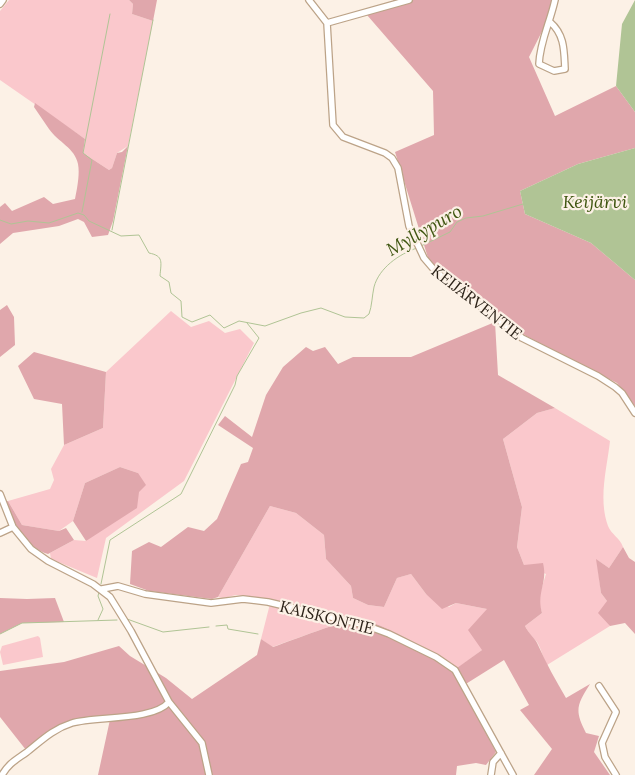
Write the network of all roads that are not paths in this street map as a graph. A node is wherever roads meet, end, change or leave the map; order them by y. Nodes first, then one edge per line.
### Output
1 (3, 0) edge
2 (309, 0) edge
3 (409, 0) edge
4 (555, 0) edge
5 (0, 4) edge
6 (550, 22) junction
7 (327, 23) junction
8 (635, 414) edge
9 (0, 494) edge
10 (14, 527) junction
11 (0, 533) edge
12 (102, 589) junction
13 (599, 686) dead end
14 (169, 702) junction
15 (501, 753) junction
16 (2, 775) edge
17 (209, 775) edge
18 (491, 775) edge
19 (513, 775) edge
20 (616, 775) edge

1 - 5 street
2 - 7 street
3 - 7 street
4 - 6 street
6 - 6 street
7 - 8 street, KEIJÄRVENTIE
9 - 10 street
10 - 11 street
10 - 12 street
12 - 14 street
12 - 15 street, KAISKONTIE
13 - 20 street
14 - 16 street
14 - 17 street
15 - 18 street
15 - 19 street, KAISKONTIE

